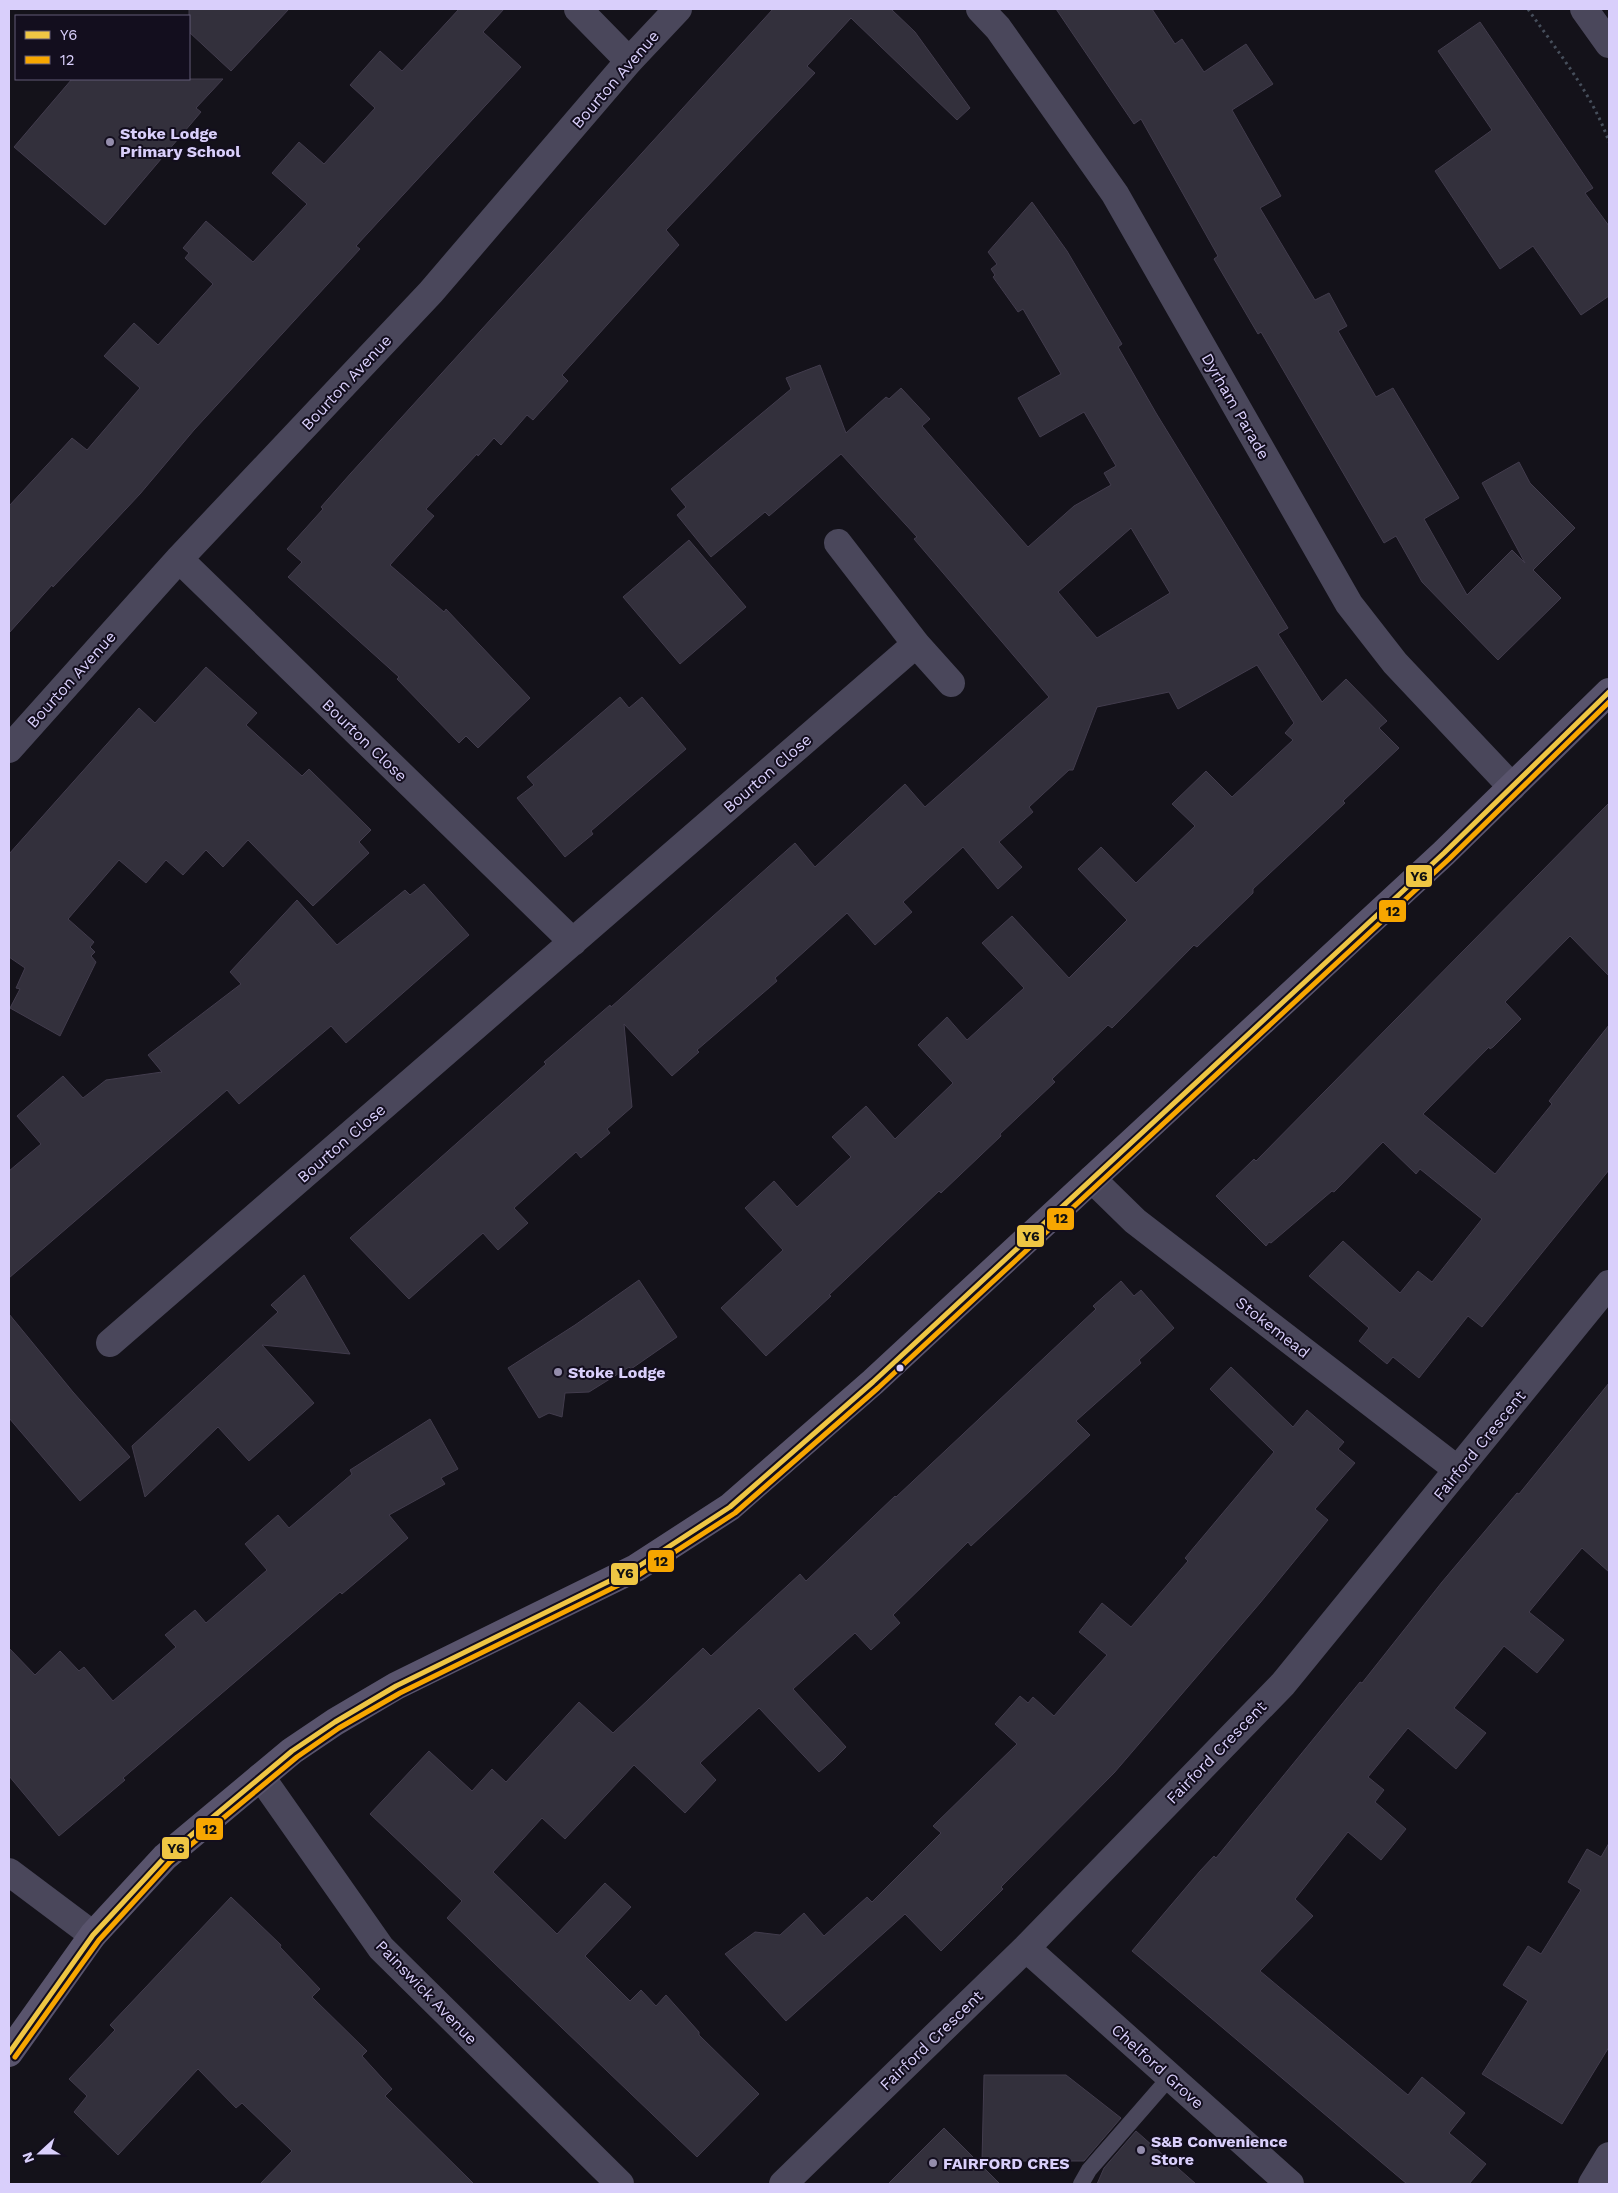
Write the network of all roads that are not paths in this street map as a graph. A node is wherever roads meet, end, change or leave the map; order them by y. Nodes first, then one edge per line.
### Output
1 (578, 9) edge
2 (678, 9) edge
3 (980, 9) edge
4 (1584, 9) edge
5 (1609, 44) edge
6 (629, 61) junction
7 (838, 542) dead end
8 (179, 558) junction
9 (916, 644) junction
10 (951, 683) dead end
11 (1609, 692) edge
12 (9, 749) edge
13 (1512, 787) junction
14 (573, 942) junction
15 (1092, 1178) junction
16 (1609, 1284) edge
17 (110, 1344) dead end
18 (1458, 1470) junction
19 (261, 1778) junction
20 (9, 1872) edge
21 (93, 1935) junction
22 (1026, 1948) junction
23 (9, 2053) edge
24 (1170, 2077) junction
25 (1609, 2156) edge
26 (620, 2184) edge
27 (783, 2184) edge
28 (1081, 2184) edge
29 (1290, 2184) edge
30 (1592, 2184) edge

1 - 6 street
2 - 6 street, Bourton Avenue
3 - 13 street, Dyrham Parade
4 - 5 street
6 - 8 street, Bourton Avenue
7 - 9 street
8 - 12 street, Bourton Avenue
8 - 14 street, Bourton Close
9 - 10 street
9 - 14 street, Bourton Close
11 - 13 street
13 - 15 street
14 - 17 street, Bourton Close
15 - 18 street, Stokemead
15 - 19 street
16 - 18 street, Fairford Crescent
18 - 22 street, Fairford Crescent
19 - 21 street
19 - 26 street, Painswick Avenue
20 - 21 street
21 - 23 street
22 - 24 street, Chelford Grove
22 - 27 street, Fairford Crescent
24 - 28 lane
24 - 29 street, Chelford Grove
25 - 30 street

